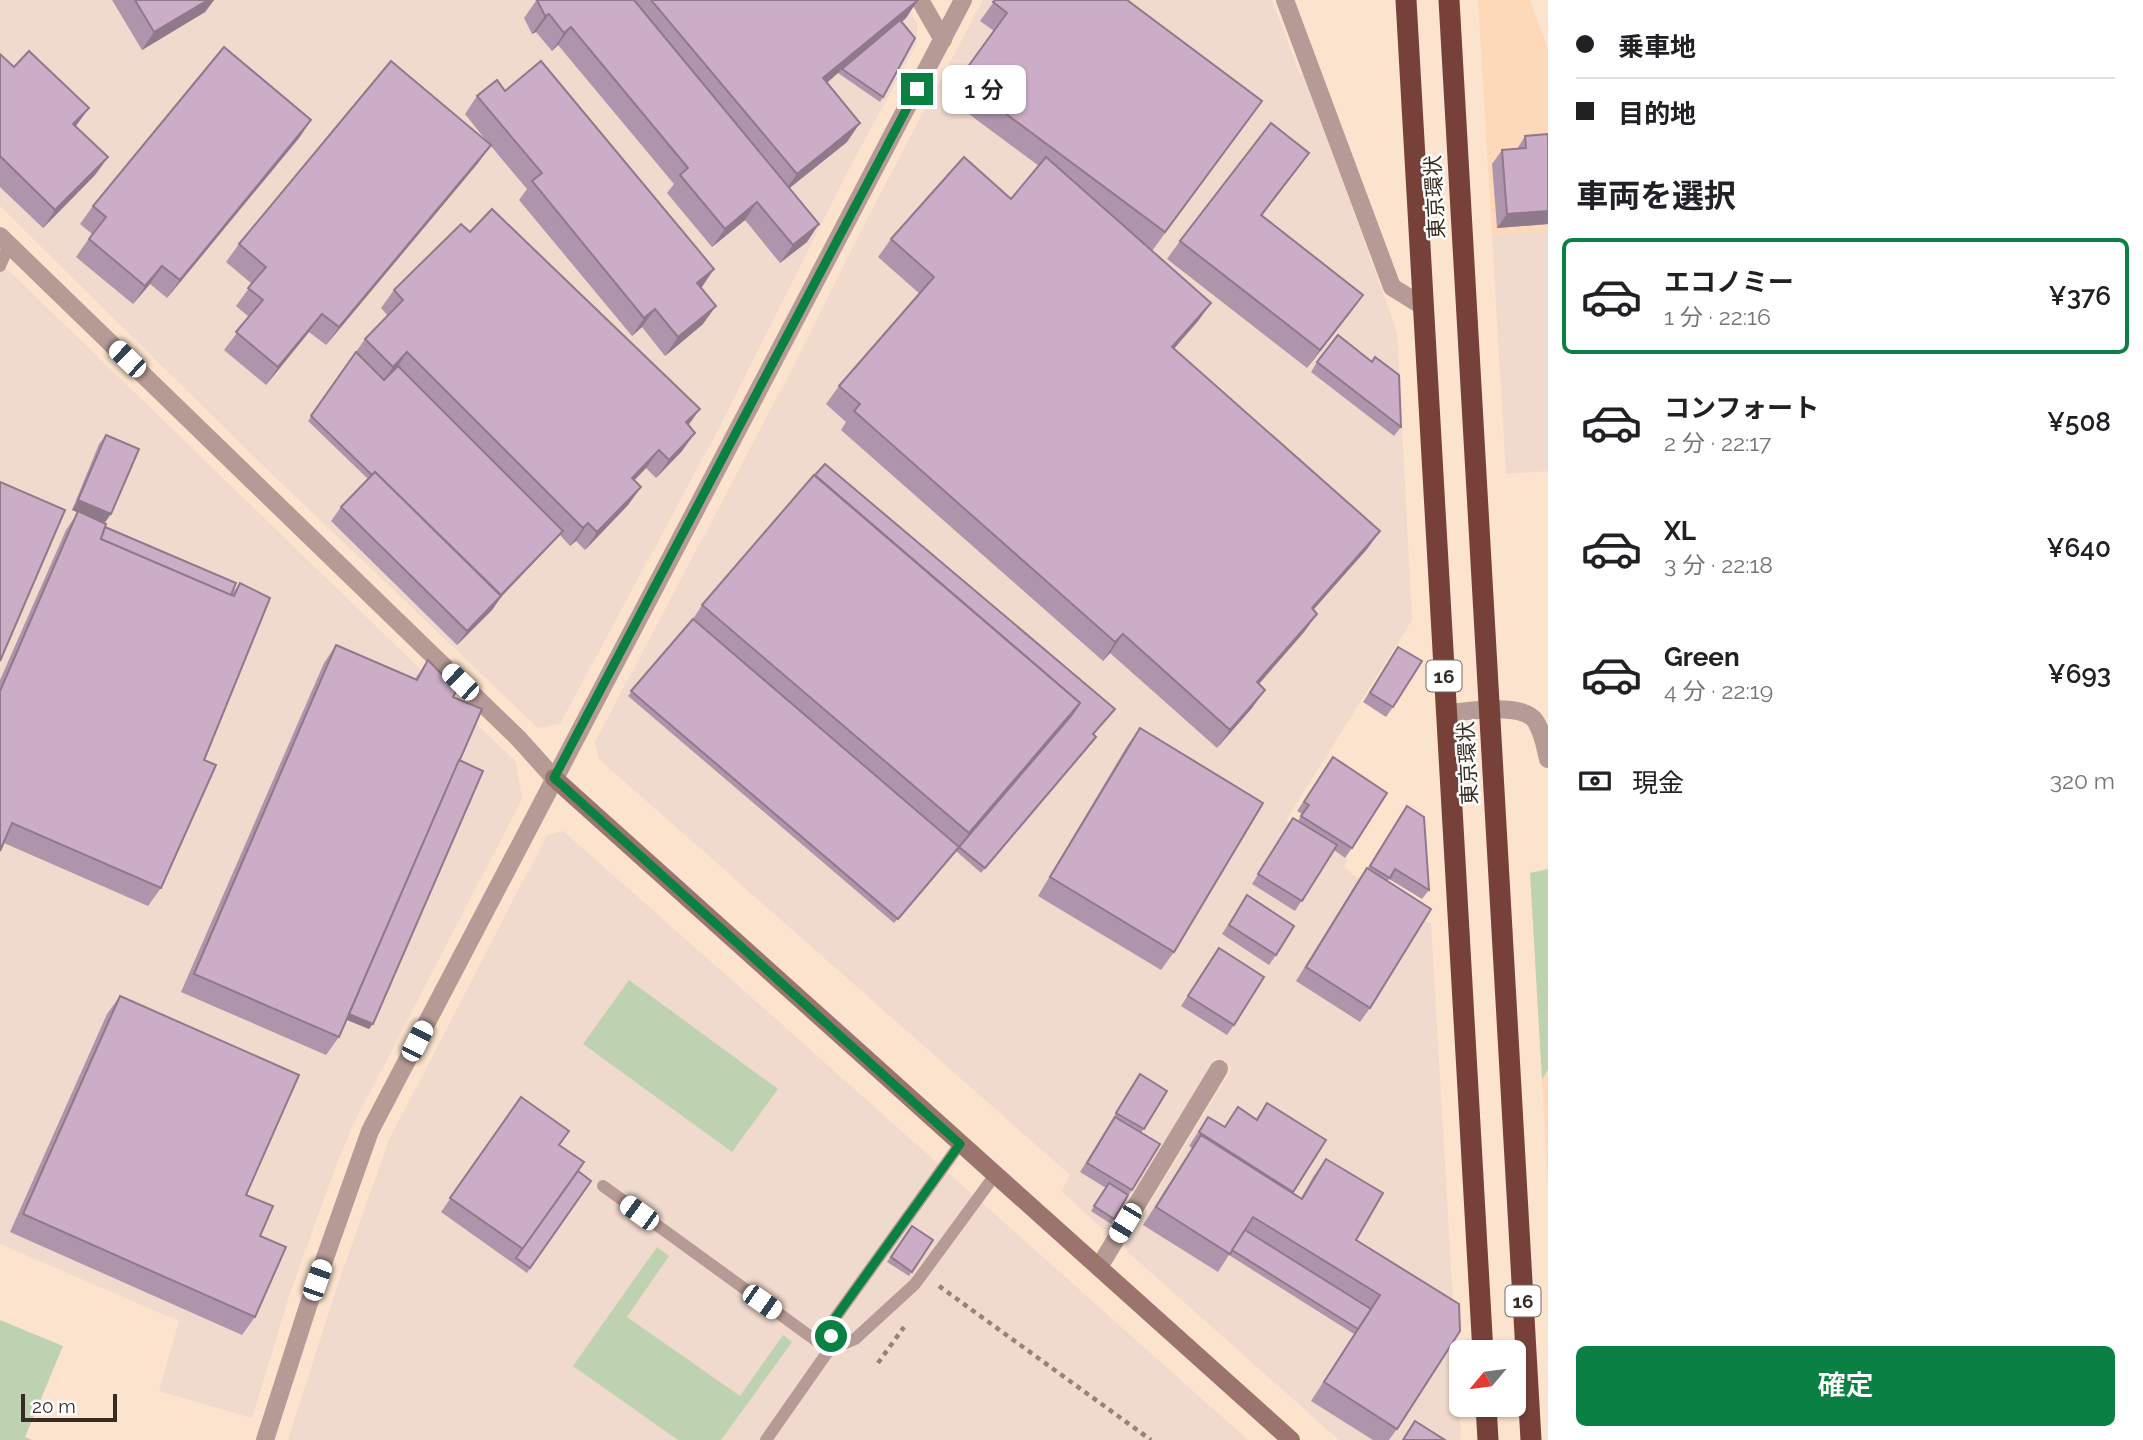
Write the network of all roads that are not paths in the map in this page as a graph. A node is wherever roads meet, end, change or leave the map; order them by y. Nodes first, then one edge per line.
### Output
1 (920, 0) edge
2 (963, 0) edge
3 (1284, 0) edge
4 (1406, 0) edge
5 (1448, 0) edge
6 (943, 40) junction
7 (5, 240) edge
8 (0, 266) edge
9 (1424, 307) junction
10 (1490, 710) junction
11 (1446, 713) junction
12 (1548, 759) edge
13 (554, 778) junction
14 (1219, 1069) dead end
15 (960, 1144) junction
16 (995, 1175) junction
17 (603, 1186) dead end
18 (1098, 1267) junction
19 (1482, 1340) edge
20 (829, 1350) junction
21 (1487, 1418) edge
22 (265, 1440) edge
23 (766, 1440) edge
24 (1291, 1440) edge
25 (1488, 1440) edge
26 (1531, 1440) edge

1 - 6 street
2 - 6 street
3 - 9 street
4 - 9 highway, 東京環状 / 16
5 - 10 highway, 東京環状 / 16
6 - 13 street
7 - 8 lane
7 - 13 street
9 - 11 highway, 東京環状 / 16
10 - 11 street
10 - 12 street
10 - 26 highway, 東京環状 / 16
11 - 19 highway, 東京環状 / 16
13 - 15 street
13 - 22 street
14 - 18 street
15 - 16 street
15 - 20 lane
16 - 18 street
16 - 20 lane
17 - 20 lane
18 - 24 street
20 - 23 lane
21 - 25 highway

